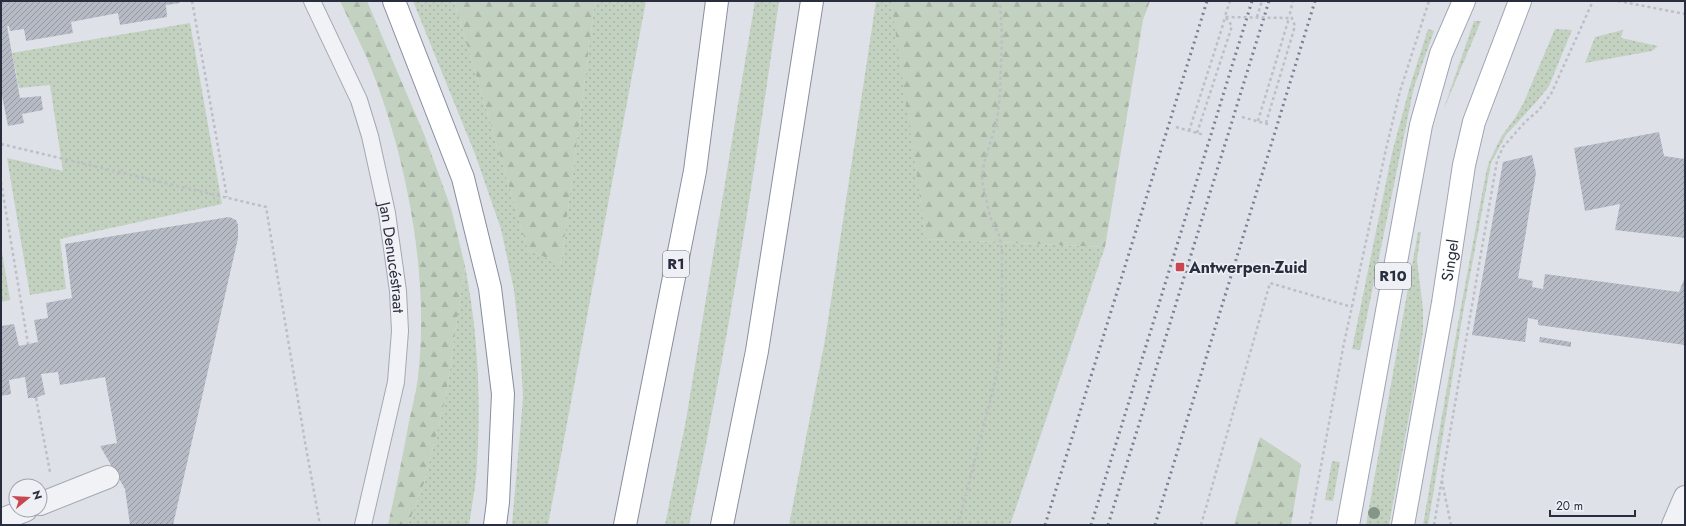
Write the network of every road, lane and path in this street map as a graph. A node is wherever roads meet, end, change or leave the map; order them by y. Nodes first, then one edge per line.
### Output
1 (192, 1) edge
2 (312, 1) edge
3 (394, 1) edge
4 (718, 1) edge
5 (812, 1) edge
6 (1000, 1) edge
7 (1262, 1) edge
8 (1428, 1) edge
9 (1464, 1) edge
10 (1520, 1) edge
11 (1593, 1) edge
12 (1618, 1) edge
13 (1293, 2) edge
14 (1230, 3) edge
15 (1685, 14) edge
16 (1257, 17) junction
17 (1242, 117) dead end
18 (1258, 121) junction
19 (1266, 123) junction
20 (1271, 125) dead end
21 (1176, 127) dead end
22 (1189, 131) junction
23 (1197, 133) junction
24 (1204, 135) dead end
25 (1, 144) edge
26 (1, 182) edge
27 (227, 197) junction
28 (1352, 307) junction
29 (28, 344) dead end
30 (36, 398) dead end
31 (108, 476) dead end
32 (45, 478) edge
33 (1441, 478) junction
34 (1685, 498) edge
35 (48, 501) edge
36 (320, 525) edge
37 (363, 525) edge
38 (495, 525) edge
39 (625, 525) edge
40 (722, 525) edge
41 (958, 525) edge
42 (1200, 525) edge
43 (1310, 525) edge
44 (1348, 525) edge
45 (1403, 525) edge
46 (1434, 525) edge
47 (1452, 525) edge
48 (1673, 525) edge

1 - 27 path
2 - 37 lane, Jan Denucéstraat
3 - 38 main road
4 - 39 main road, R1
5 - 40 main road
6 - 41 path
7 - 16 path
8 - 28 path
9 - 44 main road, R10
10 - 45 main road, Singel
11 - 33 path
12 - 15 path
13 - 19 path
14 - 23 path
16 - 18 path, bridge
16 - 22 path, bridge
17 - 18 path
18 - 19 path
19 - 20 path
21 - 22 path
22 - 23 path
23 - 24 path
25 - 27 path
26 - 29 path
27 - 36 path
28 - 42 path
28 - 43 path
30 - 32 path
31 - 35 street
33 - 46 path
33 - 47 path
34 - 48 street

